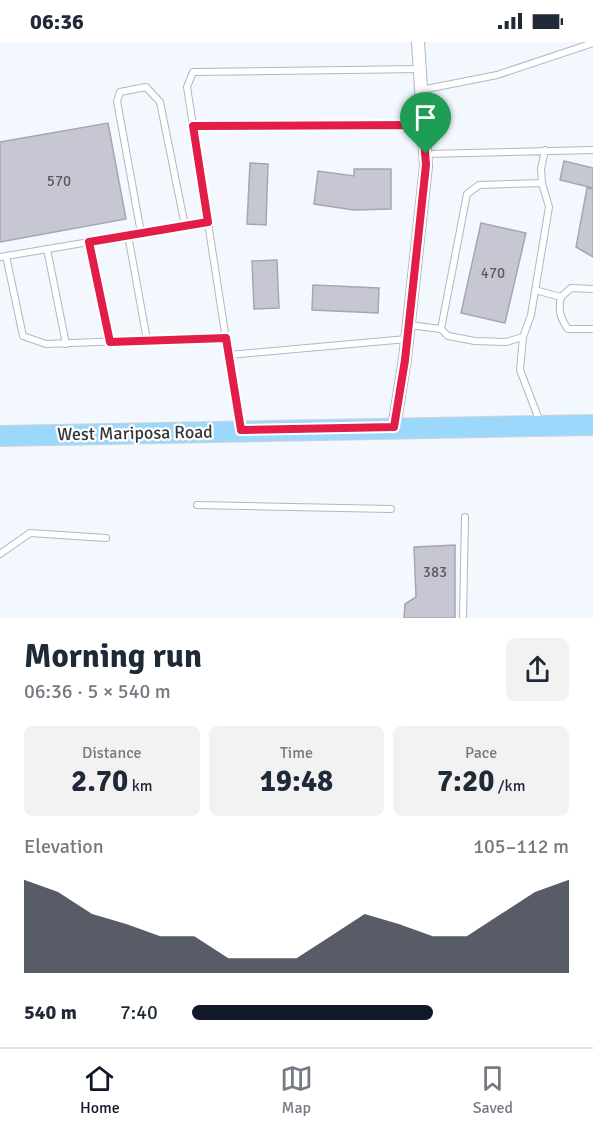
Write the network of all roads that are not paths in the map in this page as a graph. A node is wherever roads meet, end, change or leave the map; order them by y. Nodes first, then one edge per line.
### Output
1 (418, 42) edge
2 (593, 43) edge
3 (420, 69) junction
4 (421, 90) junction
5 (423, 125) junction
6 (193, 126) junction
7 (545, 150) junction
8 (593, 150) edge
9 (426, 154) junction
10 (542, 183) junction
11 (208, 222) junction
12 (185, 226) junction
13 (141, 233) junction
14 (128, 235) junction
15 (89, 242) junction
16 (47, 249) junction
17 (3, 256) edge
18 (593, 289) edge
19 (535, 290) junction
20 (561, 297) junction
21 (409, 325) junction
22 (441, 329) junction
23 (593, 329) edge
24 (523, 337) junction
25 (226, 338) junction
26 (407, 339) junction
27 (147, 340) junction
28 (110, 342) junction
29 (66, 344) junction
30 (229, 355) junction
31 (593, 425) edge
32 (542, 426) junction
33 (394, 427) junction
34 (241, 430) junction
35 (0, 436) edge
36 (196, 505) dead end
37 (391, 509) dead end
38 (465, 517) dead end
39 (106, 538) dead end
40 (0, 554) edge
41 (464, 618) edge

1 - 3 street
2 - 4 lane
3 - 4 street
3 - 6 lane
4 - 5 street
5 - 6 lane
5 - 9 street
6 - 11 lane
7 - 8 lane
7 - 9 lane
7 - 10 lane
9 - 21 street
10 - 19 lane
10 - 22 lane
11 - 12 lane
11 - 25 lane
12 - 13 lane
12 - 13 lane
13 - 14 lane
14 - 15 lane
14 - 27 lane
15 - 16 lane
15 - 28 lane
16 - 17 lane
16 - 29 lane
17 - 29 lane
18 - 20 lane
19 - 20 lane
19 - 24 lane
20 - 23 lane
21 - 22 lane
21 - 26 street
22 - 24 lane
24 - 32 lane
25 - 27 lane
25 - 30 lane
26 - 30 lane
26 - 33 street
27 - 28 lane
28 - 29 lane
30 - 34 lane
31 - 32 main road, West Mariposa Road
32 - 33 main road, West Mariposa Road
33 - 34 main road, West Mariposa Road
34 - 35 main road, West Mariposa Road
36 - 37 lane
38 - 41 lane
39 - 40 lane

